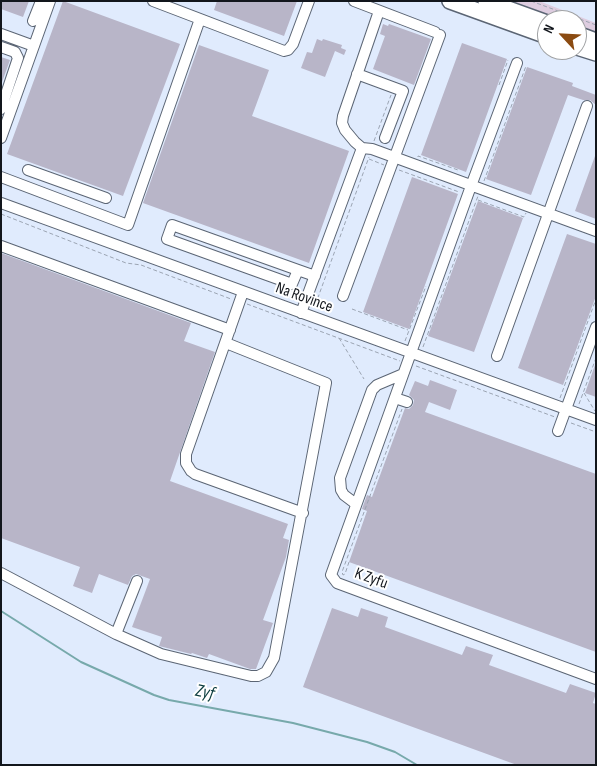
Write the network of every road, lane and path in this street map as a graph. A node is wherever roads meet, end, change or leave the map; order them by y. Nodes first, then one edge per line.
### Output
1 (41, 1) edge
2 (50, 1) edge
3 (153, 1) edge
4 (309, 1) edge
5 (354, 1) edge
6 (450, 1) edge
7 (486, 1) edge
8 (530, 1) edge
9 (380, 11) junction
10 (200, 19) junction
11 (537, 19) edge
12 (33, 21) dead end
13 (596, 25) edge
14 (537, 32) edge
15 (1, 34) edge
16 (34, 46) junction
17 (1, 47) edge
18 (521, 65) joint
19 (357, 74) junction
20 (394, 88) junction
21 (587, 106) dead end
22 (1, 108) edge
23 (1, 138) edge
24 (385, 138) dead end
25 (367, 152) junction
26 (392, 162) junction
27 (28, 170) dead end
28 (1, 178) edge
29 (66, 183) junction
30 (476, 191) junction
31 (460, 193) dead end
32 (106, 198) dead end
33 (60, 200) junction
34 (1, 203) edge
35 (526, 212) dead end
36 (1, 214) edge
37 (548, 214) junction
38 (596, 231) edge
39 (1, 246) edge
40 (298, 270) junction
41 (315, 276) junction
42 (343, 296) dead end
43 (241, 297) junction
44 (596, 299) edge
45 (352, 309) dead end
46 (320, 311) dead end
47 (301, 313) junction
48 (596, 327) edge
49 (230, 330) junction
50 (409, 330) dead end
51 (339, 338) junction
52 (226, 343) junction
53 (410, 354) junction
54 (497, 356) dead end
55 (596, 358) edge
56 (403, 374) junction
57 (364, 379) dead end
58 (487, 387) junction
59 (583, 392) junction
60 (402, 401) junction
61 (567, 405) junction
62 (587, 408) dead end
63 (596, 411) edge
64 (562, 420) junction
65 (596, 420) edge
66 (558, 431) dead end
67 (596, 432) edge
68 (356, 504) junction
69 (303, 513) junction
70 (346, 562) junction
71 (1, 573) edge
72 (137, 580) dead end
73 (116, 634) junction
74 (596, 679) edge

1 - 12 street
2 - 16 street
3 - 10 street
4 - 10 street
5 - 9 street
6 - 14 highway
7 - 11 highway
8 - 13 path
9 - 19 street
9 - 26 street
10 - 33 street
15 - 16 street
16 - 23 street
17 - 22 street
18 - 30 street, K Zyfu
18 - 30 path
19 - 20 street
19 - 25 street
20 - 24 street
20 - 25 path
21 - 37 street
25 - 26 street
25 - 26 path
25 - 41 street
25 - 46 path
26 - 30 street
26 - 31 path
26 - 42 street
27 - 29 street
28 - 33 street
29 - 32 street
29 - 33 street
30 - 35 path
30 - 37 street
30 - 53 street, K Zyfu
30 - 53 path
34 - 43 street, Na Rovince
36 - 43 path
37 - 38 street
37 - 54 street
39 - 49 street
40 - 40 street
40 - 41 street
41 - 47 street
43 - 47 street, Na Rovince
43 - 49 street
43 - 51 path
44 - 61 path
45 - 50 path
47 - 53 street, Na Rovince
48 - 61 street
49 - 52 street
51 - 53 path
51 - 57 path
52 - 69 street
52 - 69 street
53 - 56 street, K Zyfu
53 - 58 street, Na Rovince
53 - 58 path
55 - 59 path
56 - 60 street, K Zyfu
56 - 68 street
58 - 61 street, Na Rovince
58 - 64 path
59 - 61 path
59 - 63 path
60 - 68 street, K Zyfu
60 - 70 path
61 - 64 street
61 - 65 street, Na Rovince
62 - 63 path
64 - 66 street
64 - 67 path
68 - 74 street, K Zyfu
69 - 73 street
70 - 70 path
71 - 73 street
72 - 73 street

